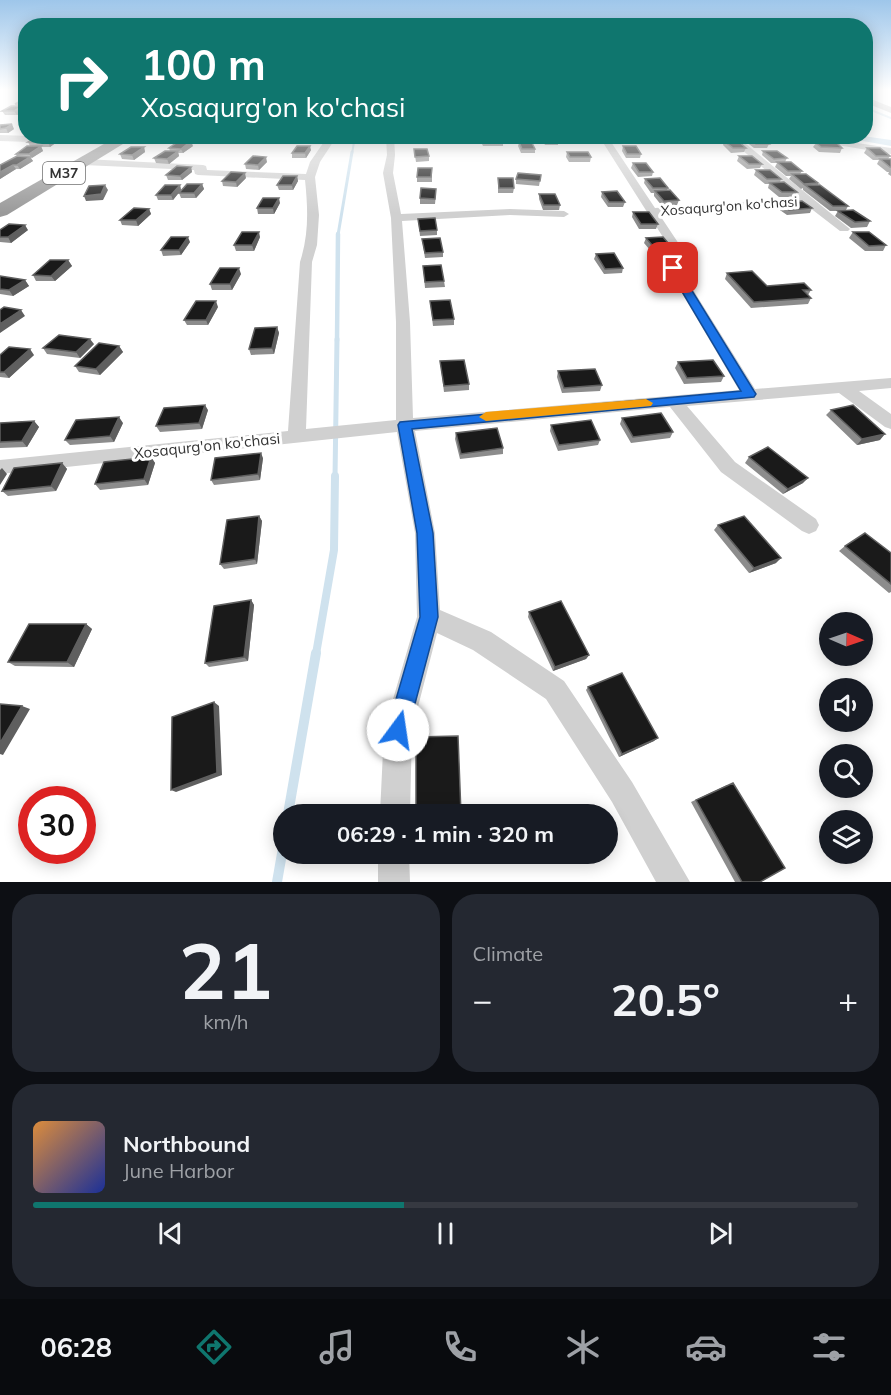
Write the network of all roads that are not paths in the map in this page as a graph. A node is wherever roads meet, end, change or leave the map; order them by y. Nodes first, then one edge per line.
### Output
1 (0, 138) edge
2 (18, 138) edge
3 (110, 144) edge
4 (111, 144) edge
5 (327, 144) edge
6 (390, 144) edge
7 (608, 144) edge
8 (739, 144) edge
9 (844, 144) edge
10 (886, 150) edge
11 (891, 157) edge
12 (84, 162) junction
13 (310, 177) junction
14 (807, 201) junction
15 (0, 203) edge
16 (0, 210) edge
17 (651, 211) junction
18 (564, 214) dead end
19 (396, 218) junction
20 (844, 229) dead end
21 (891, 383) edge
22 (842, 387) junction
23 (750, 394) junction
24 (674, 401) junction
25 (891, 423) edge
26 (405, 425) junction
27 (297, 436) junction
28 (0, 467) edge
29 (809, 525) dead end
30 (429, 617) junction
31 (395, 804) edge
32 (394, 864) edge
33 (394, 882) edge
34 (674, 882) edge

1 - 2 street
3 - 15 highway, M37
4 - 12 highway, M37
5 - 13 street
6 - 19 street
7 - 17 street, Xosaqurg'on ko'chasi
8 - 14 street, Xosaqurg'on ko'chasi
9 - 10 street
10 - 11 street
12 - 13 street
12 - 16 highway, M37
13 - 27 street, Xosaqurg'on ko'chasi
14 - 17 street, Xosaqurg'on ko'chasi
14 - 20 street, Xosaqurg'on ko'chasi
17 - 23 street, Xosaqurg'on ko'chasi
18 - 19 street
19 - 26 street
21 - 22 street
22 - 23 street
22 - 25 street
23 - 24 street
24 - 26 street
24 - 29 street
26 - 27 street
26 - 30 street
27 - 28 street, Xosaqurg'on ko'chasi
30 - 31 street
30 - 34 street
32 - 33 street

